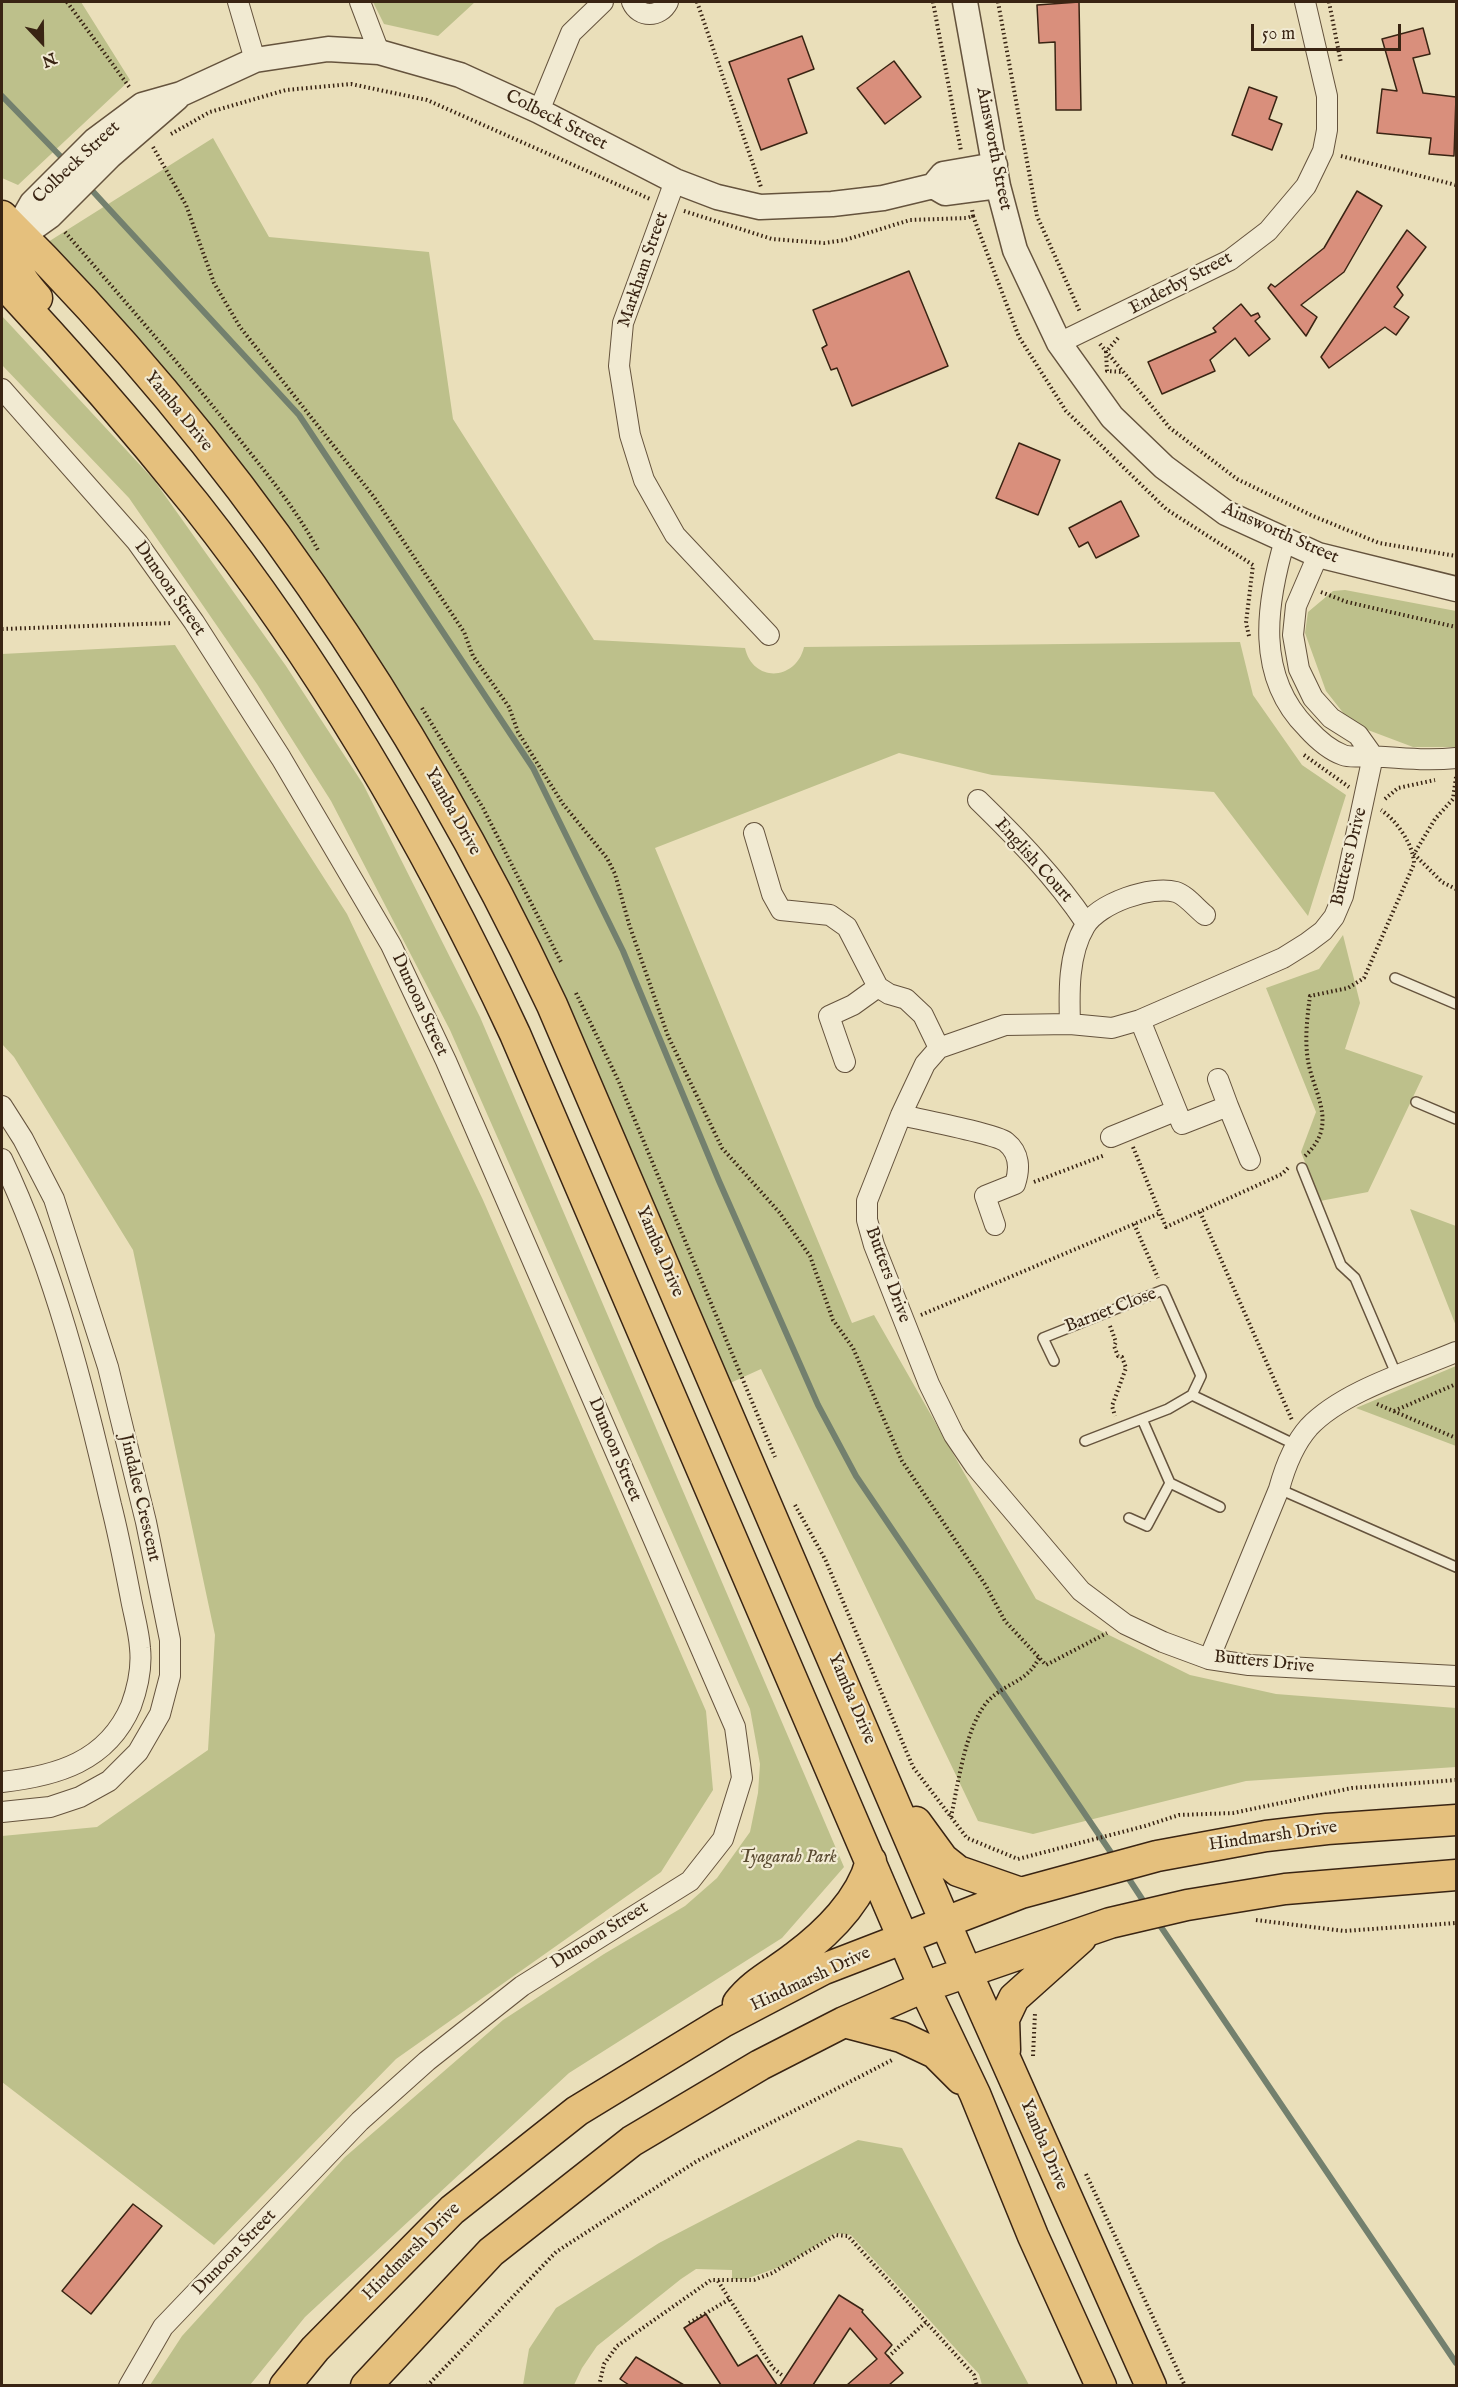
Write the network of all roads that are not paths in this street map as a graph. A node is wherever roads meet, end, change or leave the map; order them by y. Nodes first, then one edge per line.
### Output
1 (238, 2) edge
2 (360, 2) edge
3 (603, 2) edge
4 (632, 2) edge
5 (668, 2) edge
6 (965, 2) edge
7 (1305, 2) edge
8 (379, 51) junction
9 (255, 60) junction
10 (180, 94) junction
11 (539, 111) junction
12 (102, 148) junction
13 (997, 175) junction
14 (675, 181) junction
15 (11, 232) edge
16 (2, 282) edge
17 (1059, 344) junction
18 (62, 347) junction
19 (4, 396) edge
20 (1286, 540) junction
21 (1318, 555) junction
22 (1456, 589) edge
23 (769, 635) dead end
24 (1374, 756) junction
25 (1456, 758) edge
26 (978, 800) dead end
27 (754, 833) dead end
28 (1205, 915) dead end
29 (1086, 924) junction
30 (1395, 978) dead end
31 (878, 987) junction
32 (1456, 1004) edge
33 (1140, 1020) junction
34 (1070, 1024) junction
35 (939, 1048) junction
36 (845, 1062) dead end
37 (1218, 1079) dead end
38 (1416, 1102) dead end
39 (2, 1106) edge
40 (1228, 1106) junction
41 (1175, 1111) junction
42 (901, 1115) junction
43 (1456, 1119) edge
44 (1119, 1134) road end
45 (2, 1159) edge
46 (1250, 1160) dead end
47 (1302, 1168) dead end
48 (995, 1225) dead end
49 (1456, 1352) edge
50 (1053, 1361) dead end
51 (1397, 1376) junction
52 (1192, 1395) junction
53 (1142, 1419) junction
54 (1085, 1441) dead end
55 (1298, 1442) junction
56 (1170, 1483) junction
57 (1279, 1489) junction
58 (1220, 1507) dead end
59 (1129, 1518) dead end
60 (1456, 1567) edge
61 (1209, 1659) junction
62 (1456, 1676) edge
63 (884, 1778) junction
64 (2, 1782) edge
65 (2, 1812) edge
66 (1451, 1817) edge
67 (870, 1861) junction
68 (1455, 1874) edge
69 (1021, 1893) junction
70 (946, 1922) junction
71 (1101, 1925) junction
72 (904, 1938) junction
73 (967, 1973) junction
74 (924, 1987) junction
75 (723, 2022) junction
76 (844, 2022) junction
77 (1005, 2056) junction
78 (975, 2094) junction
79 (129, 2385) edge
80 (285, 2385) edge
81 (366, 2385) edge
82 (1101, 2385) edge
83 (1151, 2385) edge

1 - 9 street
2 - 8 street
3 - 11 street
4 - 5 street
6 - 13 street, Ainsworth Street
7 - 17 street, Enderby Street
8 - 9 street, Colbeck Street
8 - 11 street, Colbeck Street
9 - 10 street, Colbeck Street
10 - 12 street, Colbeck Street
10 - 12 street, Colbeck Street
11 - 14 street, Colbeck Street
12 - 15 street, Colbeck Street
13 - 14 street, Colbeck Street
13 - 17 street, Ainsworth Street
14 - 23 street, Markham Street
15 - 18 main road
15 - 63 main road, Yamba Drive
16 - 18 main road
17 - 20 street, Ainsworth Street
18 - 67 main road
19 - 79 street, Dunoon Street
20 - 21 street, Ainsworth Street
20 - 24 street
21 - 22 street, Ainsworth Street
21 - 24 street
24 - 25 street
24 - 33 street, Butters Drive
26 - 29 street, English Court
27 - 31 street
28 - 29 street
29 - 34 street
30 - 32 lane
31 - 35 street
31 - 36 street
33 - 34 street, Butters Drive
33 - 41 street
34 - 35 street, Butters Drive
35 - 42 street, Butters Drive
37 - 40 street
38 - 43 lane
39 - 65 street, Jindalee Crescent
40 - 41 street
40 - 46 street
41 - 44 street
42 - 48 street
42 - 61 street, Butters Drive
45 - 64 street, Jindalee Crescent
47 - 51 lane
49 - 51 street
50 - 52 lane, Barnet Close
51 - 55 street
52 - 53 lane
52 - 55 lane
53 - 54 lane
53 - 56 lane
55 - 57 street
56 - 58 lane
56 - 59 lane
57 - 60 lane
57 - 61 street
61 - 62 street, Butters Drive
63 - 69 main road
63 - 70 main road, Yamba Drive
66 - 69 main road, Hindmarsh Drive
67 - 72 main road
67 - 75 main road
68 - 71 main road
69 - 70 main road, Hindmarsh Drive
70 - 72 main road, Hindmarsh Drive
70 - 73 main road, Yamba Drive
71 - 73 main road
71 - 77 main road
72 - 74 main road
72 - 75 main road, Hindmarsh Drive
73 - 74 main road
73 - 77 main road, Yamba Drive
74 - 76 main road
74 - 78 main road
75 - 80 main road, Hindmarsh Drive
76 - 78 main road
76 - 81 main road
77 - 83 main road, Yamba Drive
78 - 82 main road

